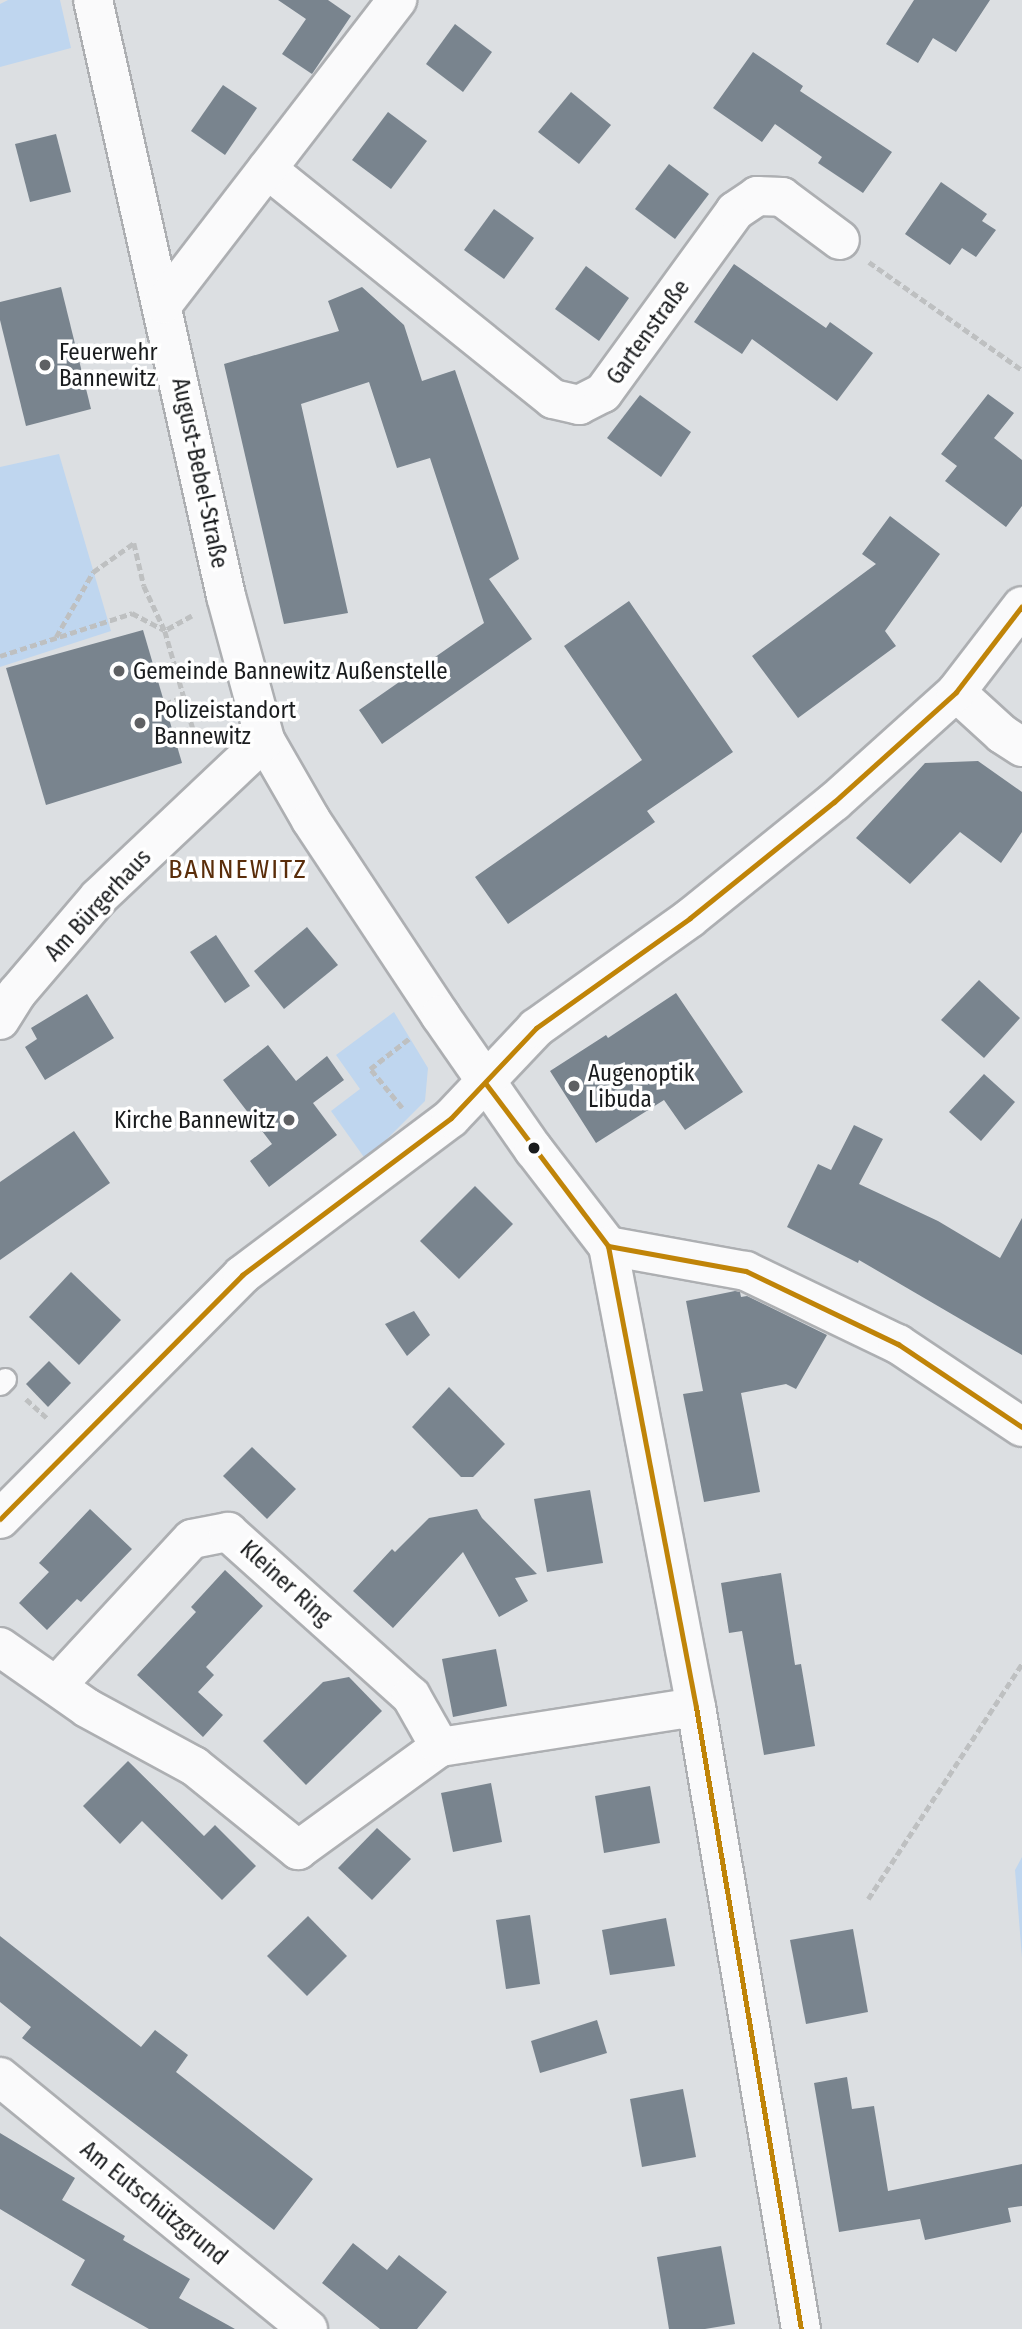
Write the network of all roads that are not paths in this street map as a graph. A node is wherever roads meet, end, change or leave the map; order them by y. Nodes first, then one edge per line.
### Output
1 (93, 0) edge
2 (397, 0) edge
3 (267, 169) junction
4 (840, 240) road end
5 (163, 304) junction
6 (1022, 607) edge
7 (956, 692) junction
8 (265, 740) junction
9 (1022, 747) edge
10 (0, 1020) edge
11 (486, 1084) junction
12 (608, 1246) junction
13 (1022, 1427) edge
14 (0, 1519) edge
15 (0, 1647) edge
16 (58, 1685) junction
17 (696, 1707) junction
18 (440, 1747) junction
19 (0, 2077) edge
20 (308, 2329) edge
21 (801, 2329) edge

1 - 5 street, August-Bebel-Straße
2 - 3 street
3 - 4 street, Gartenstraße
3 - 5 street
5 - 8 street, August-Bebel-Straße
6 - 7 street
7 - 9 street
7 - 11 street
8 - 10 street, Am Bürgerhaus
8 - 11 street, August-Bebel-Straße
11 - 12 street, August-Bebel-Straße
11 - 14 street
12 - 13 street
12 - 17 street
15 - 16 street
16 - 18 street
16 - 18 street, Kleiner Ring
17 - 18 street
17 - 21 street
19 - 20 street, Am Eutschützgrund

